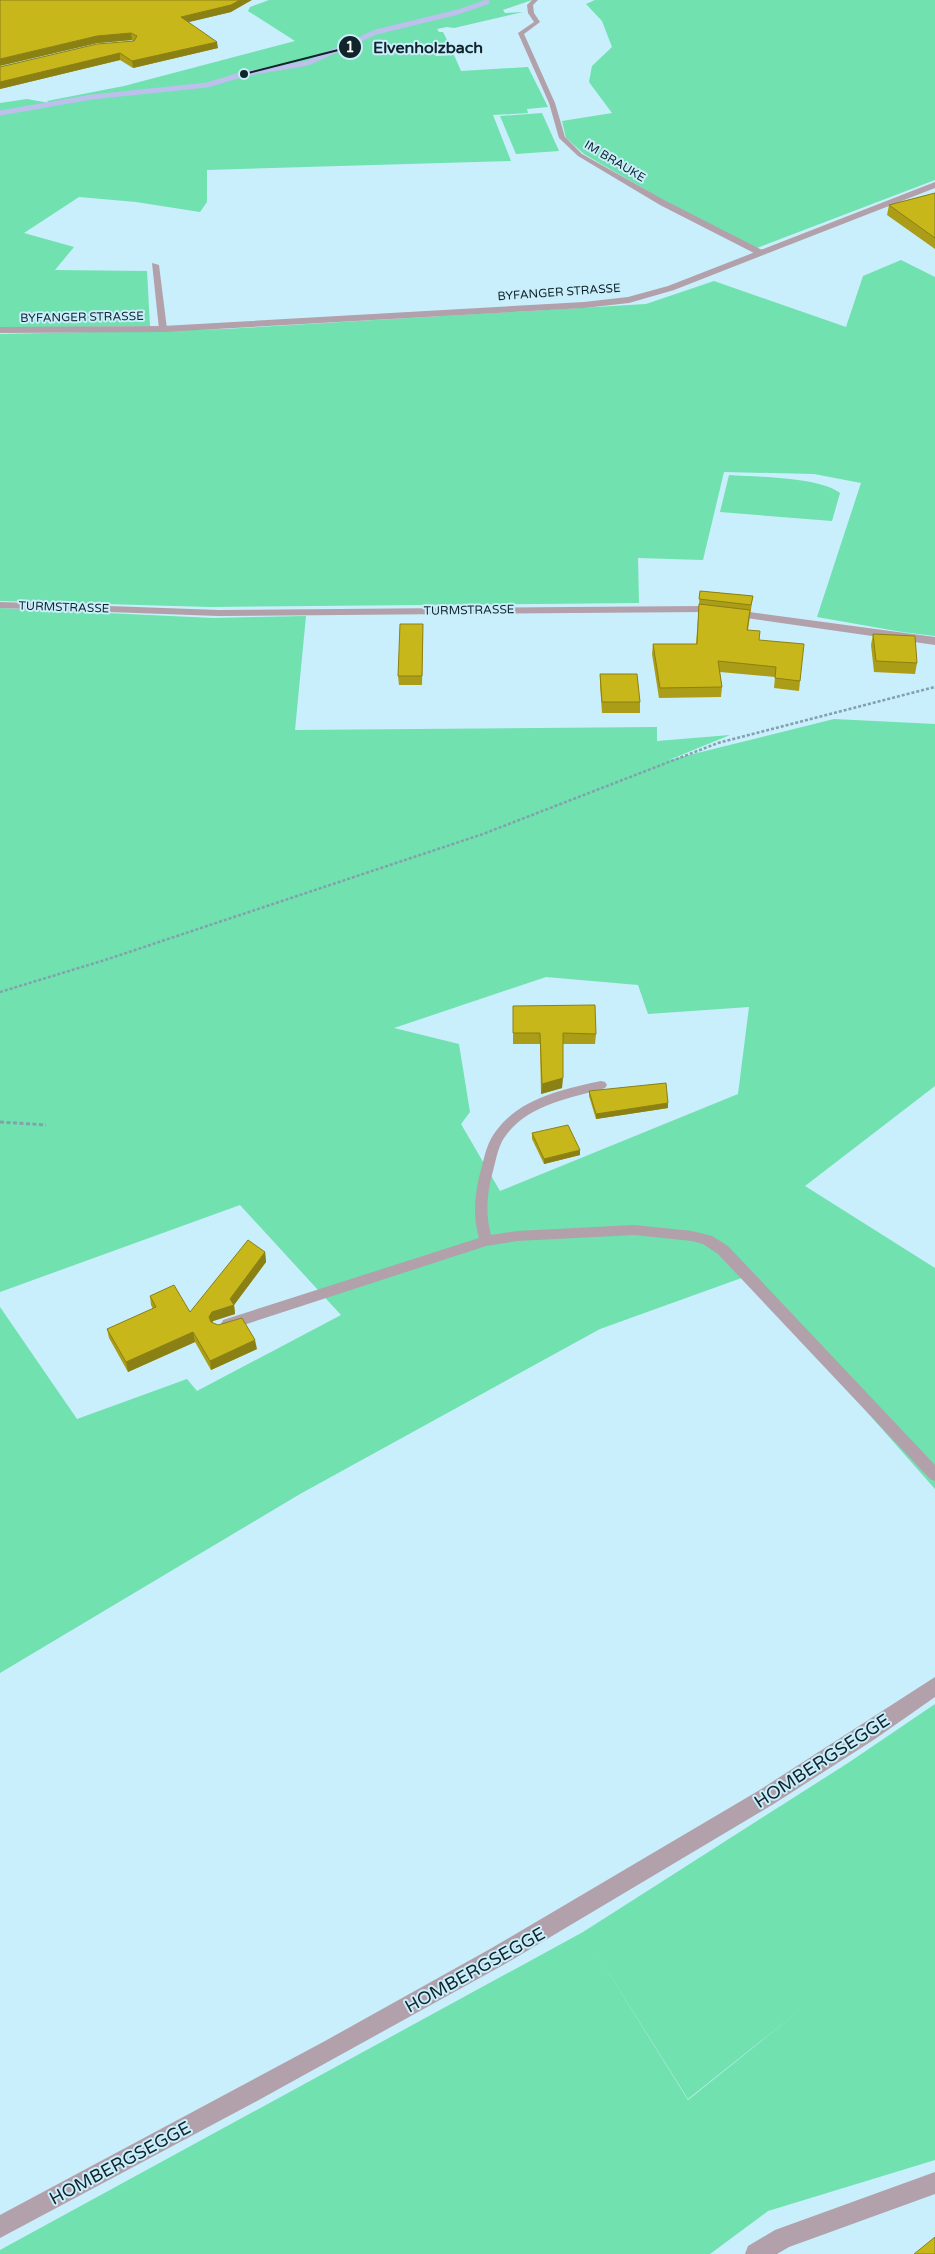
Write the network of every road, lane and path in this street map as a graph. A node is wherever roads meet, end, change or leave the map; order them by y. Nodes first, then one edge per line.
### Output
1 (535, 0) edge
2 (935, 185) edge
3 (759, 252) junction
4 (155, 265) dead end
5 (164, 329) junction
6 (0, 330) edge
7 (0, 605) edge
8 (935, 642) edge
9 (935, 687) edge
10 (0, 992) edge
11 (601, 1085) dead end
12 (0, 1122) edge
13 (46, 1126) dead end
14 (486, 1241) junction
15 (218, 1327) edge
16 (935, 1475) edge
17 (935, 1686) edge
18 (935, 2183) edge
19 (0, 2227) edge
20 (756, 2254) edge

1 - 3 lane, IM BRAUKE
2 - 3 street, BYFANGER STRASSE
3 - 5 street, BYFANGER STRASSE
4 - 5 lane, BYFANGER STRASSE
5 - 6 street, BYFANGER STRASSE
7 - 8 street, TURMSTRASSE
9 - 10 path
11 - 14 lane
12 - 13 path
14 - 15 lane
14 - 16 lane
17 - 19 street, HOMBERGSEGGE
18 - 20 street

